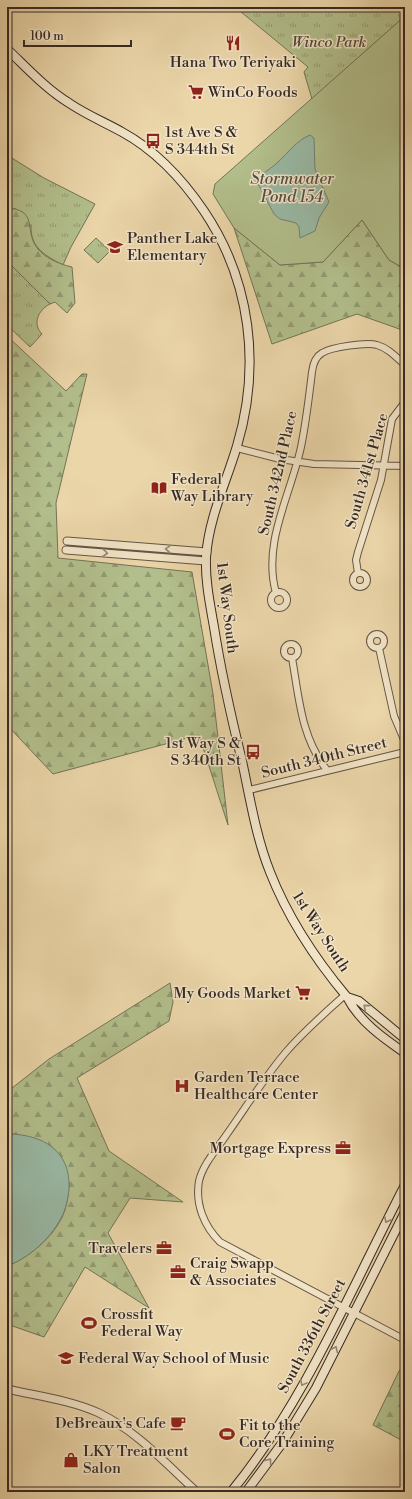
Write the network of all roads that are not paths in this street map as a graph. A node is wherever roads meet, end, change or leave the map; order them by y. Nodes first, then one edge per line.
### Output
1 (7, 50) edge
2 (405, 365) edge
3 (405, 402) edge
4 (237, 448) junction
5 (297, 462) junction
6 (385, 465) junction
7 (405, 466) edge
8 (67, 541) dead end
9 (66, 550) dead end
10 (206, 552) junction
11 (206, 561) junction
12 (358, 572) dead end
13 (276, 593) dead end
14 (379, 648) dead end
15 (292, 658) dead end
16 (405, 742) edge
17 (405, 752) edge
18 (327, 770) junction
19 (249, 790) junction
20 (346, 996) junction
21 (405, 1039) edge
22 (405, 1053) edge
23 (405, 1185) edge
24 (405, 1212) edge
25 (343, 1307) junction
26 (354, 1313) junction
27 (405, 1340) edge
28 (7, 1389) edge
29 (197, 1492) edge
30 (231, 1492) edge
31 (246, 1492) edge

1 - 4 main road, 1st Way South
2 - 5 street, South 342nd Place
3 - 6 street, South 341st Place
4 - 5 street
4 - 10 main road, 1st Way South
5 - 6 street
5 - 13 street, South 342nd Place
6 - 7 street
6 - 12 street, South 341st Place
10 -> 8 street
9 -> 11 street
10 - 11 main road, 1st Way South
11 - 19 main road, 1st Way South
14 - 16 street
15 - 18 street
17 - 18 street, South 340th Street
18 - 19 street, South 340th Street
19 - 20 main road, 1st Way South
21 -> 20 main road, 1st Way South
20 - 22 main road, 1st Way South
20 - 25 street
23 -> 25 main road, South 336th Street
24 - 26 main road, South 336th Street
25 - 26 street
25 -> 30 main road, South 336th Street
26 - 27 street
31 -> 26 main road, South 336th Street
28 - 29 street

